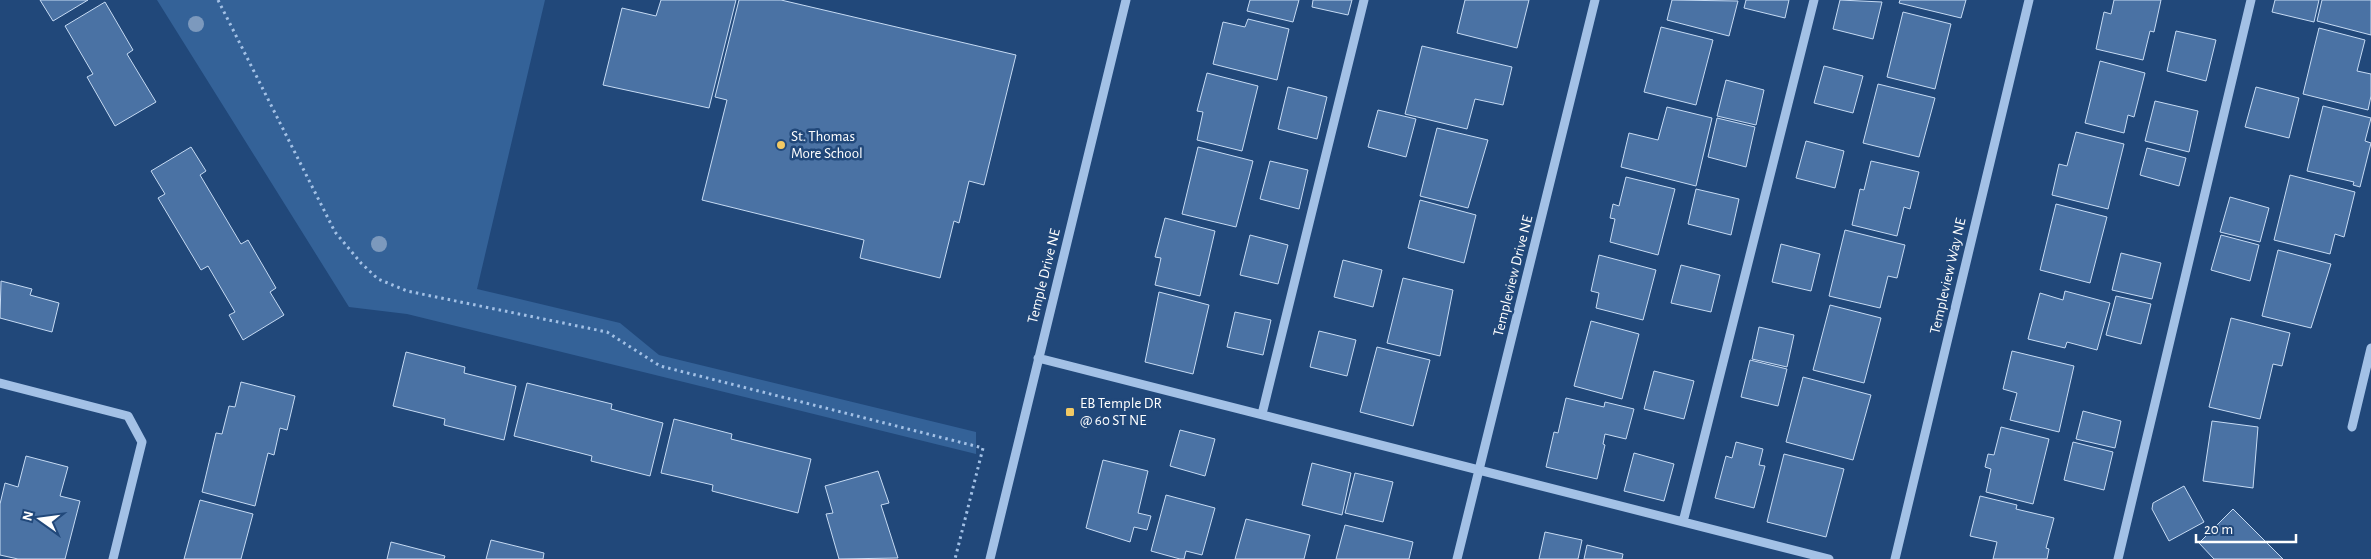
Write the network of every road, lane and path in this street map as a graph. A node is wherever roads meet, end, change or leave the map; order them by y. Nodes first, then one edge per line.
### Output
1 (218, 0) edge
2 (1126, 0) edge
3 (1364, 0) edge
4 (1595, 0) edge
5 (1814, 0) edge
6 (2029, 0) edge
7 (2251, 0) edge
8 (2371, 348) edge
9 (1038, 358) junction
10 (0, 383) edge
11 (1262, 414) junction
12 (2352, 427) dead end
13 (1481, 469) junction
14 (1683, 522) junction
15 (113, 559) edge
16 (955, 559) edge
17 (990, 559) edge
18 (1457, 559) edge
19 (1829, 559) edge
20 (1895, 559) edge
21 (2118, 559) edge

1 - 16 path
2 - 9 street, Temple Drive NE
3 - 11 street
4 - 13 street, Templeview Drive NE
5 - 14 street
6 - 20 street, Templeview Way NE
7 - 21 street
8 - 12 street
9 - 11 street
9 - 17 street, Temple Drive NE
10 - 15 street
11 - 13 street
13 - 14 street
13 - 18 street, Templeview Drive NE
14 - 19 street

